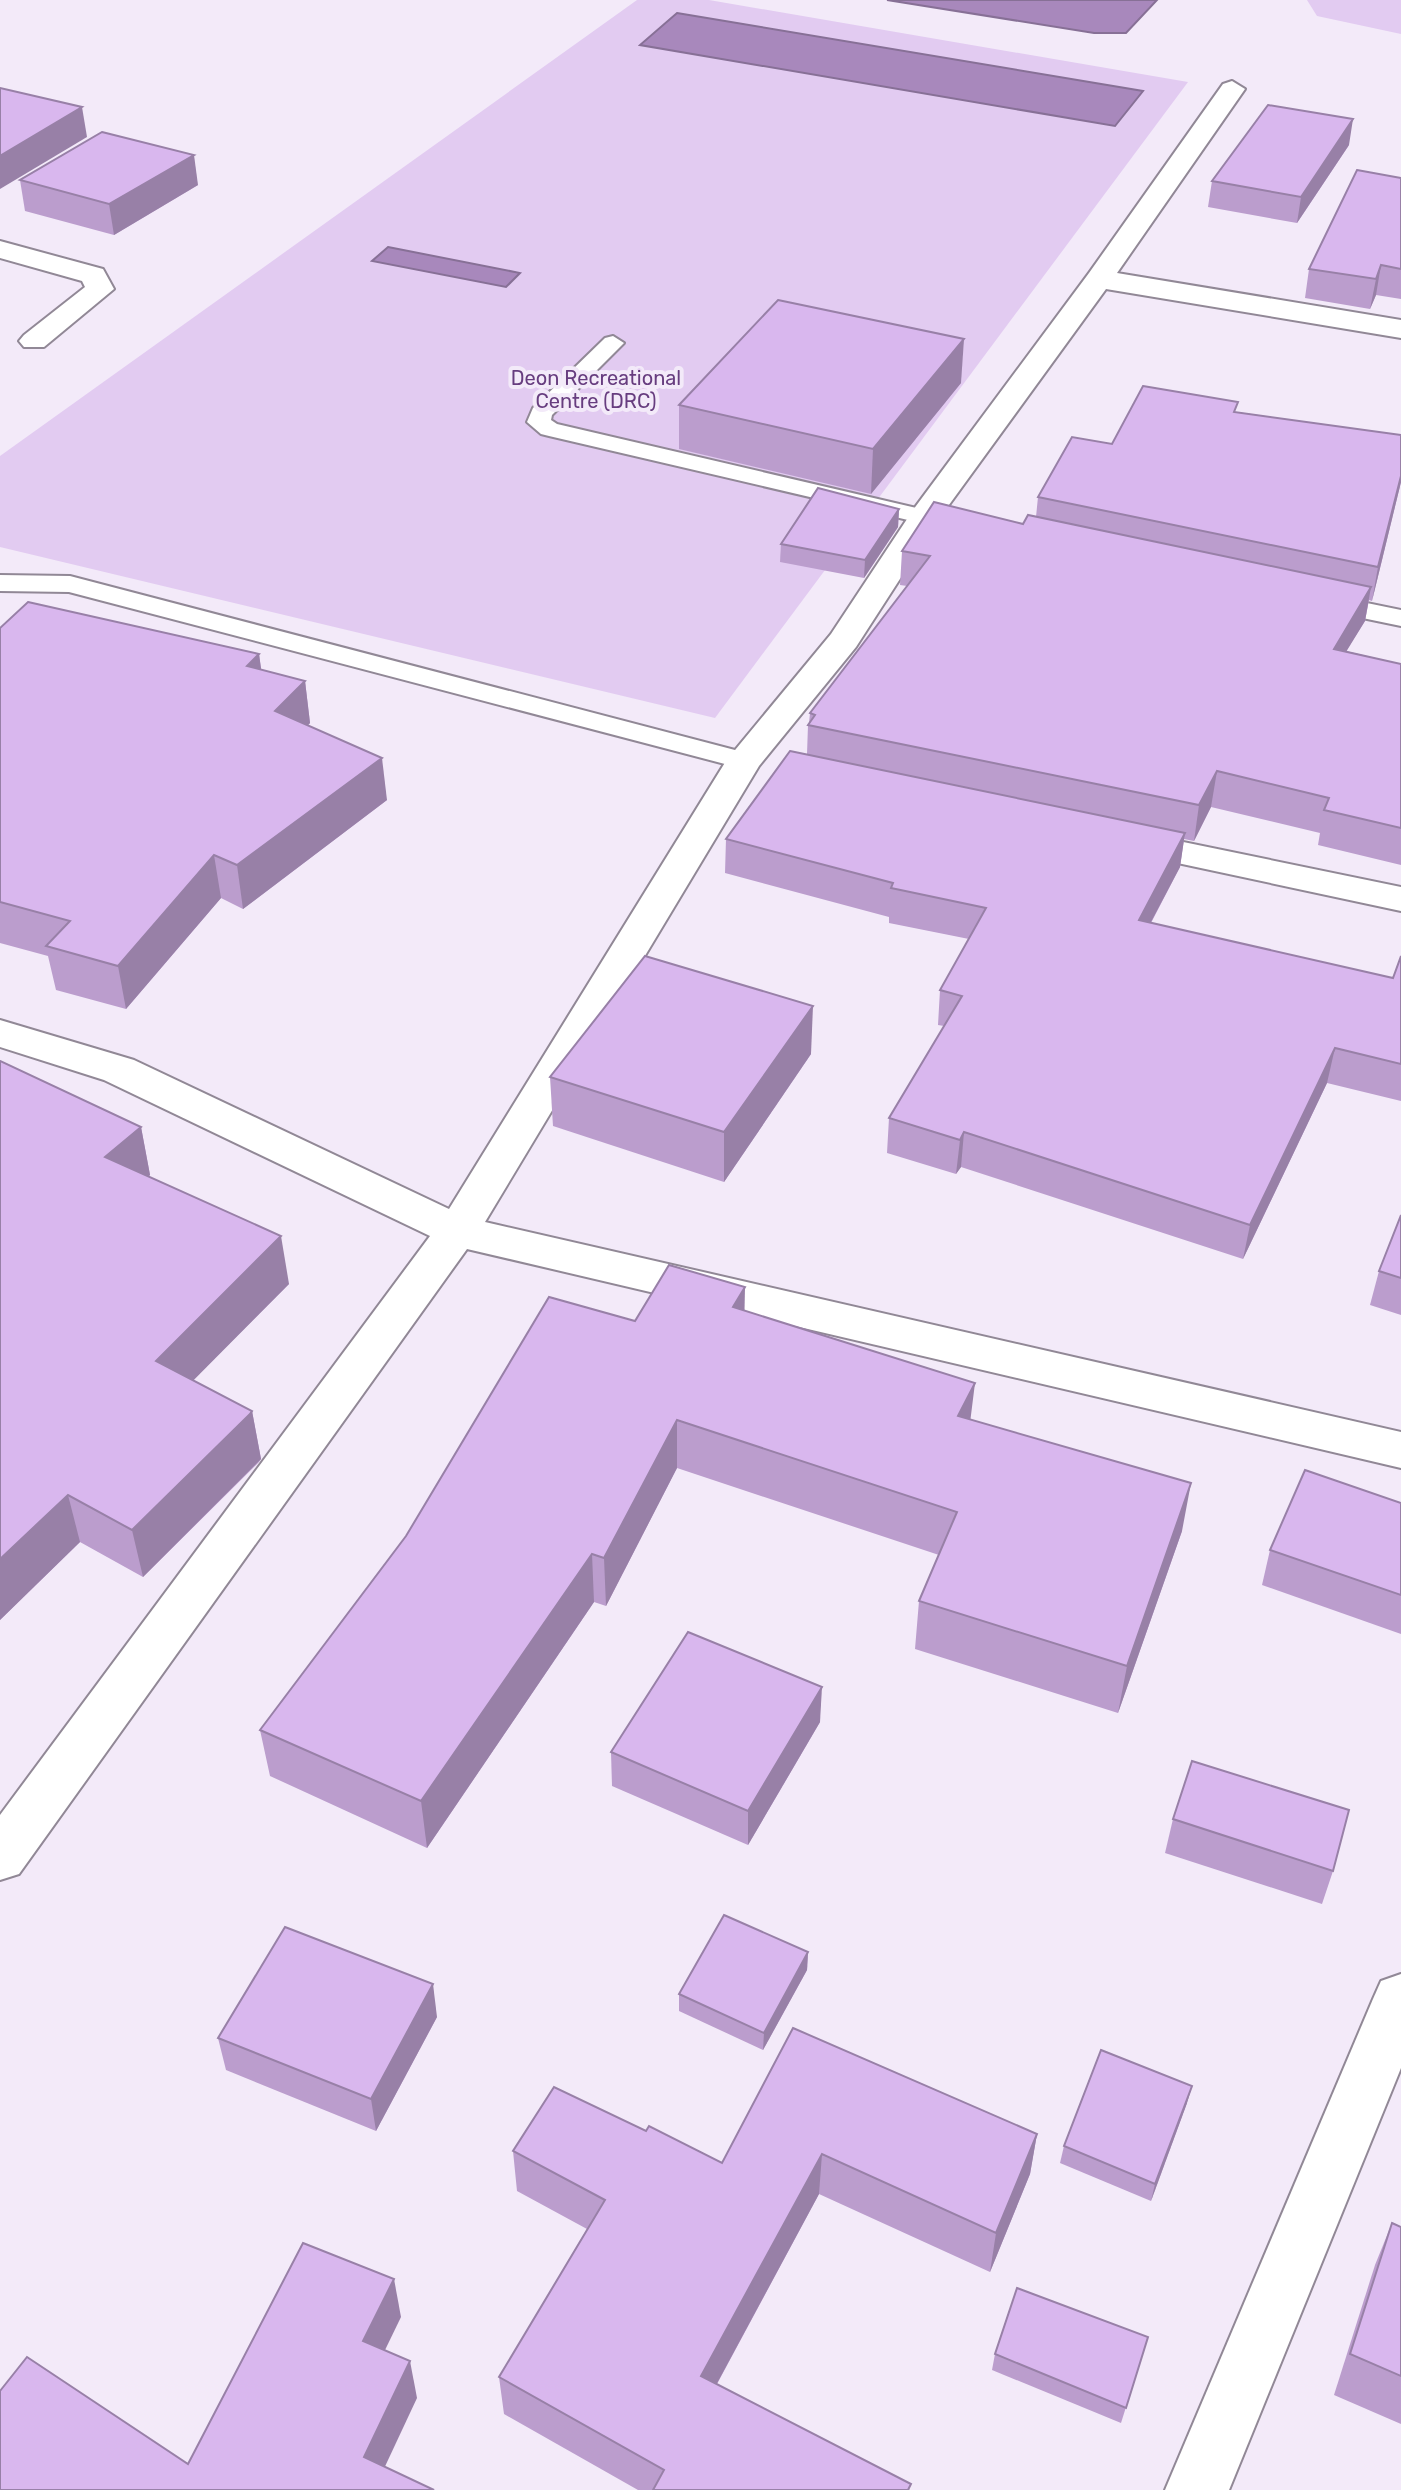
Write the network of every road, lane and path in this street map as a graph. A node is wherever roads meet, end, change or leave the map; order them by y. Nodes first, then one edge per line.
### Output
1 (1232, 89) dead end
2 (0, 249) edge
3 (1099, 279) junction
4 (1401, 329) edge
5 (34, 341) dead end
6 (613, 343) dead end
7 (924, 517) junction
8 (985, 530) edge
9 (0, 583) edge
10 (1293, 595) edge
11 (1401, 618) edge
12 (760, 764) junction
13 (1096, 834) edge
14 (1401, 899) edge
15 (0, 1033) edge
16 (457, 1231) junction
17 (1401, 1450) edge
18 (0, 1857) edge
19 (1401, 1999) edge
20 (1197, 2490) edge

1 - 3 street
2 - 5 street
3 - 4 street
3 - 7 street
6 - 7 lane
7 - 8 lane
7 - 12 street
9 - 12 lane
10 - 11 lane
12 - 16 street
13 - 14 street
15 - 16 street
16 - 17 street
16 - 18 street
19 - 20 street

